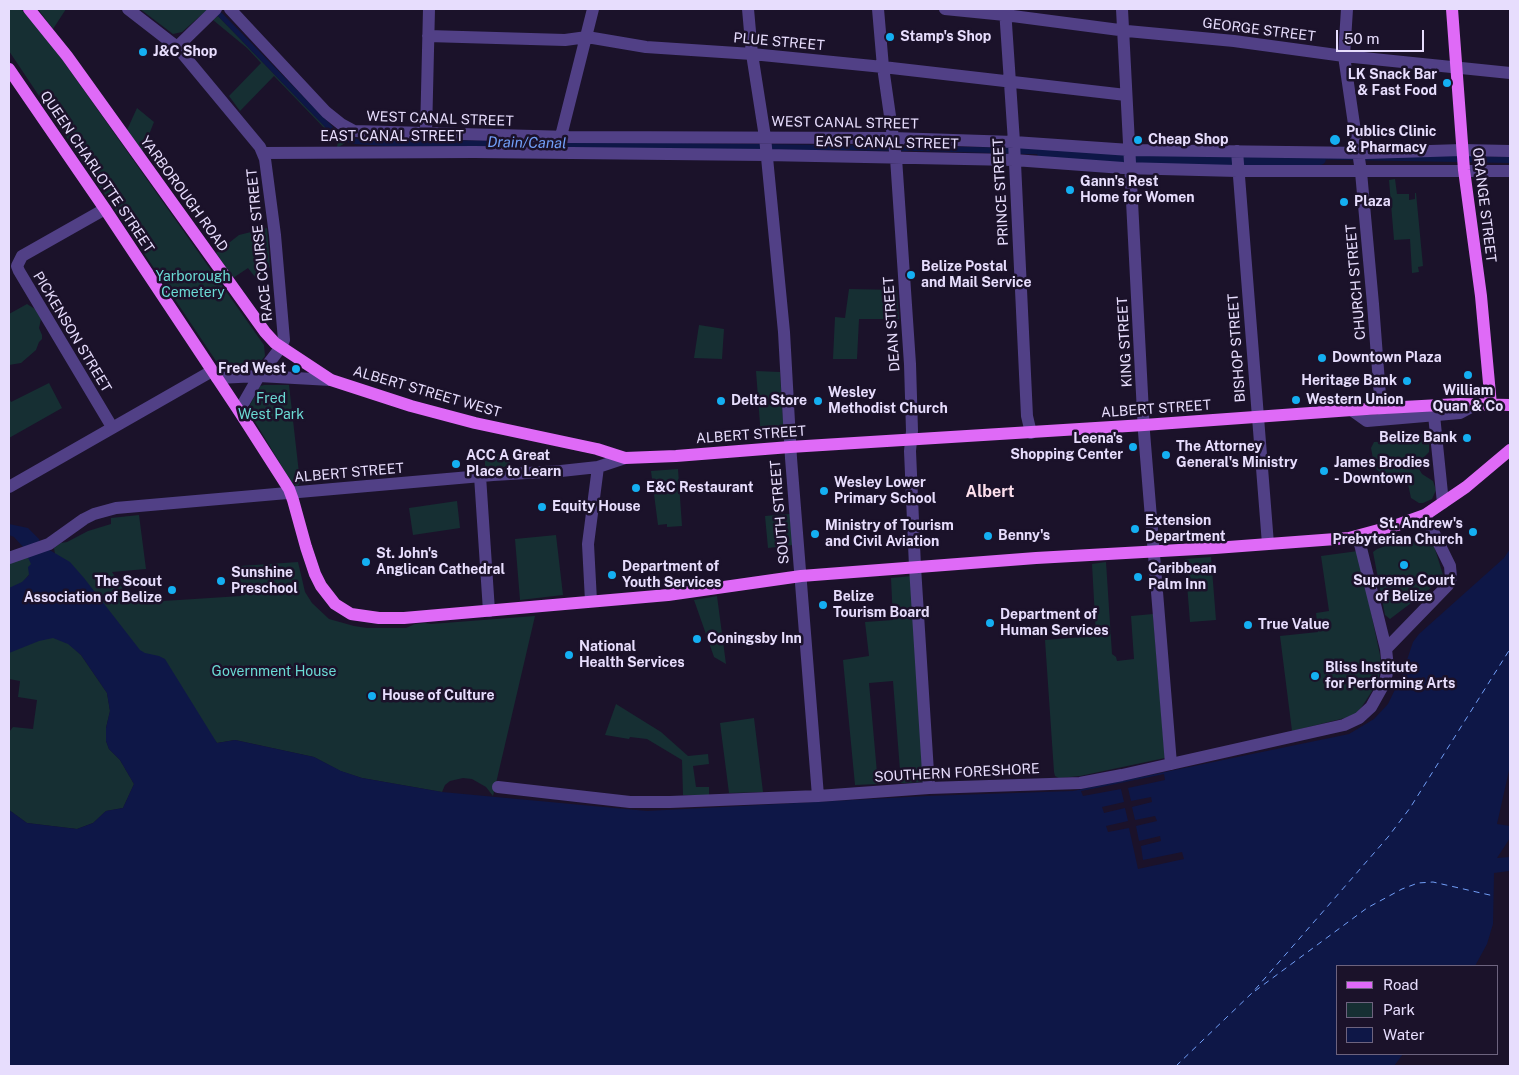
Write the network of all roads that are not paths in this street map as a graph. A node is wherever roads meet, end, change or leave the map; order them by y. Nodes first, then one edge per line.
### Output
1 (29, 9) edge
2 (128, 9) edge
3 (230, 9) edge
4 (429, 9) edge
5 (593, 9) edge
6 (748, 9) edge
7 (878, 9) edge
8 (945, 9) edge
9 (1122, 9) edge
10 (1346, 9) edge
11 (1452, 9) edge
12 (214, 11) edge
13 (1005, 12) edge
14 (1123, 30) junction
15 (428, 36) junction
16 (587, 37) junction
17 (177, 47) junction
18 (752, 54) junction
19 (1344, 56) junction
20 (883, 67) junction
21 (1458, 68) junction
22 (9, 69) edge
23 (1510, 72) edge
24 (1009, 81) junction
25 (1126, 96) junction
26 (426, 134) junction
27 (559, 145) junction
28 (765, 146) junction
29 (894, 148) junction
30 (1014, 151) junction
31 (1510, 151) edge
32 (263, 153) junction
33 (1131, 159) junction
34 (1463, 159) junction
35 (1237, 161) junction
36 (1359, 162) junction
37 (1510, 171) edge
38 (105, 209) junction
39 (281, 347) junction
40 (214, 375) junction
41 (259, 376) junction
42 (331, 380) junction
43 (1475, 405) junction
44 (1491, 405) junction
45 (1510, 405) edge
46 (1381, 409) junction
47 (239, 411) junction
48 (1354, 411) junction
49 (1434, 415) junction
50 (1258, 417) junction
51 (1144, 425) junction
52 (112, 427) junction
53 (1031, 433) junction
54 (911, 439) junction
55 (790, 447) junction
56 (1510, 450) edge
57 (625, 458) junction
58 (598, 466) junction
59 (480, 476) junction
60 (9, 487) edge
61 (291, 494) junction
62 (1443, 503) junction
63 (1424, 515) junction
64 (1358, 536) junction
65 (1268, 544) junction
66 (1154, 552) junction
67 (15, 556) edge
68 (915, 568) junction
69 (801, 576) junction
70 (591, 601) junction
71 (490, 611) junction
72 (1386, 649) junction
73 (1171, 764) junction
74 (498, 787) dead end
75 (929, 788) junction
76 (818, 796) junction

1 - 39 main road, YARBOROUGH ROAD
2 - 17 street, RACE COURSE STREET
3 - 26 street, WEST CANAL STREET
4 - 15 street
5 - 16 street
6 - 18 street, SOUTH STREET
7 - 20 street, DEAN STREET
8 - 13 street, GEORGE STREET
9 - 14 street, KING STREET
10 - 19 street, CHURCH STREET
11 - 21 main road, ORANGE STREET
12 - 17 street
13 - 14 street, GEORGE STREET
13 - 24 street, PRINCE STREET
14 - 19 street, GEORGE STREET
14 - 25 street, KING STREET
15 - 16 street, PLUE STREET
15 - 26 street
16 - 18 street, PLUE STREET
16 - 27 street
17 - 32 street, RACE COURSE STREET
18 - 20 street, PLUE STREET
18 - 28 street, SOUTH STREET
19 - 21 street, GEORGE STREET
19 - 36 street, CHURCH STREET
20 - 24 street, PLUE STREET
20 - 29 street, DEAN STREET
21 - 23 street, GEORGE STREET
21 - 34 main road, ORANGE STREET
22 - 38 main road, QUEEN CHARLOTTE STREET
24 - 25 street, PLUE STREET
24 - 30 street, PRINCE STREET
25 - 33 street, KING STREET
26 - 27 street, WEST CANAL STREET
27 - 28 street, EAST CANAL STREET
27 - 28 street, WEST CANAL STREET
27 - 32 street, EAST CANAL STREET
28 - 29 street, EAST CANAL STREET
28 - 29 street, WEST CANAL STREET
28 - 55 street, SOUTH STREET
29 - 30 street, WEST CANAL STREET
29 - 30 street, EAST CANAL STREET
29 - 54 street, DEAN STREET
30 - 33 street, EAST CANAL STREET
30 - 33 street, WEST CANAL STREET
30 - 53 street, PRINCE STREET
31 - 34 street, WEST CANAL STREET
32 - 39 street, RACE COURSE STREET
33 - 35 street, EAST CANAL STREET
33 - 35 street, WEST CANAL STREET
33 - 51 street, KING STREET
34 - 36 street, EAST CANAL STREET
34 - 36 street, WEST CANAL STREET
34 - 37 street, EAST CANAL STREET
34 - 44 main road, ORANGE STREET
35 - 36 street, EAST CANAL STREET
35 - 36 street, WEST CANAL STREET
35 - 50 street, BISHOP STREET
36 - 46 street, CHURCH STREET
38 - 40 main road, QUEEN CHARLOTTE STREET
38 - 52 street, PICKENSON STREET
39 - 41 street
39 - 42 main road, YARBOROUGH ROAD
40 - 41 street, ALBERT STREET WEST
40 - 47 main road, QUEEN CHARLOTTE STREET
40 - 52 street, ALBERT STREET WEST
41 - 42 street, ALBERT STREET WEST
41 - 47 street
42 - 57 main road, ALBERT STREET WEST
43 - 44 main road, ALBERT STREET
43 - 46 main road, ALBERT STREET
43 - 49 street
44 - 45 main road, ALBERT STREET
46 - 48 main road, ALBERT STREET
47 - 61 main road, QUEEN CHARLOTTE STREET
48 - 49 street
48 - 50 main road, ALBERT STREET
49 - 62 street
50 - 51 main road, ALBERT STREET
50 - 65 street, BISHOP STREET
51 - 53 main road, ALBERT STREET
51 - 66 street, KING STREET
52 - 60 street, ALBERT STREET WEST
53 - 54 main road, ALBERT STREET
54 - 55 main road, ALBERT STREET
54 - 68 street, DEAN STREET
55 - 57 main road, ALBERT STREET
55 - 69 street, SOUTH STREET
56 - 62 main road, QUEEN CHARLOTTE STREET
57 - 58 street, ALBERT STREET
58 - 59 street, ALBERT STREET
58 - 70 street
59 - 61 street, ALBERT STREET
59 - 71 street
61 - 67 street, ALBERT STREET
61 - 71 main road, QUEEN CHARLOTTE STREET
62 - 63 main road, QUEEN CHARLOTTE STREET
63 - 64 main road, QUEEN CHARLOTTE STREET
63 - 72 street
64 - 65 main road, QUEEN CHARLOTTE STREET
64 - 72 street
65 - 66 main road, QUEEN CHARLOTTE STREET
66 - 68 main road, QUEEN CHARLOTTE STREET
66 - 73 street, KING STREET
68 - 69 main road, QUEEN CHARLOTTE STREET
68 - 75 street, DEAN STREET
69 - 70 main road, QUEEN CHARLOTTE STREET
69 - 76 street, SOUTH STREET
70 - 71 main road, QUEEN CHARLOTTE STREET
72 - 73 street, SOUTHERN FORESHORE
73 - 75 street, SOUTHERN FORESHORE
74 - 76 street, SOUTHERN FORESHORE
75 - 76 street, SOUTHERN FORESHORE

